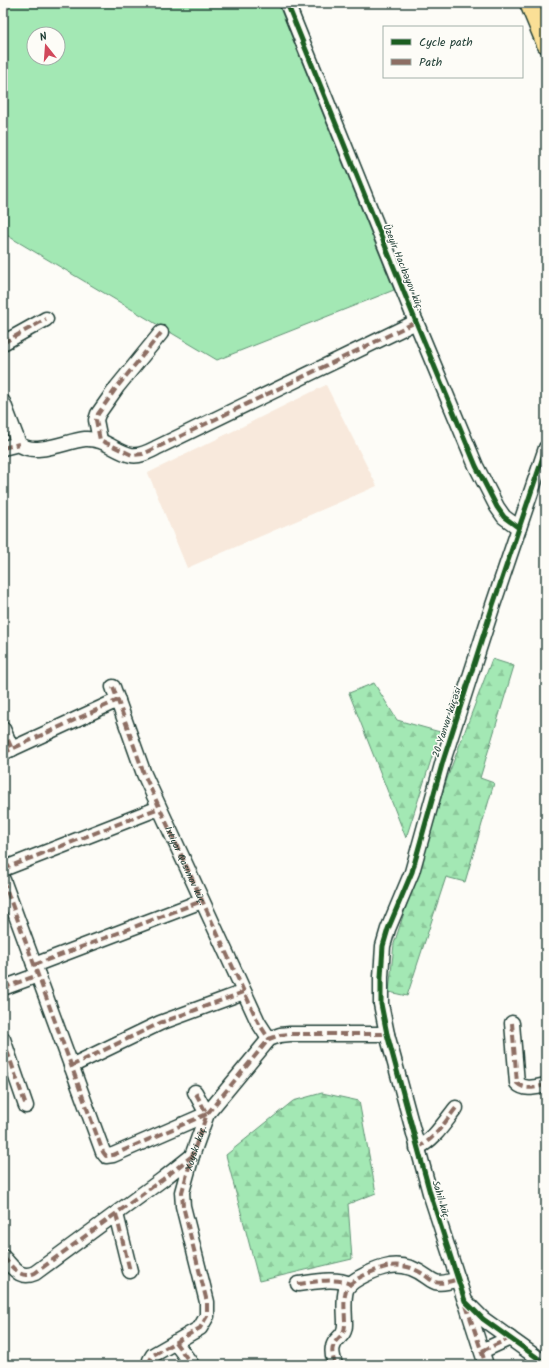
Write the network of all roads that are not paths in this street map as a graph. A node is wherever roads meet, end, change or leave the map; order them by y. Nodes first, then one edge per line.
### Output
1 (287, 3) edge
2 (529, 3) edge
3 (546, 44) edge
4 (46, 319) dead end
5 (416, 322) junction
6 (161, 333) dead end
7 (3, 343) edge
8 (3, 402) edge
9 (100, 440) junction
10 (19, 444) junction
11 (3, 448) edge
12 (546, 448) edge
13 (519, 528) junction
14 (113, 687) dead end
15 (118, 700) junction
16 (3, 729) edge
17 (7, 751) edge
18 (159, 808) junction
19 (3, 869) edge
20 (3, 880) edge
21 (202, 901) junction
22 (36, 970) junction
23 (3, 988) edge
24 (244, 992) junction
25 (381, 1004) joint
26 (512, 1023) dead end
27 (387, 1034) junction
28 (3, 1039) edge
29 (269, 1039) junction
30 (71, 1066) junction
31 (546, 1085) edge
32 (195, 1092) dead end
33 (26, 1106) dead end
34 (456, 1108) dead end
35 (207, 1114) junction
36 (417, 1148) junction
37 (192, 1156) junction
38 (116, 1214) junction
39 (3, 1256) edge
40 (130, 1271) dead end
41 (458, 1279) junction
42 (298, 1284) dead end
43 (350, 1284) junction
44 (465, 1301) junction
45 (510, 1338) junction
46 (175, 1342) junction
47 (482, 1351) junction
48 (546, 1364) edge
49 (150, 1365) edge
50 (192, 1365) edge
51 (335, 1365) edge
52 (486, 1365) edge

1 - 5 street, Üzeyir Hacıbəyov küç.
2 - 3 main road
4 - 7 street
5 - 9 street
5 - 13 street, Üzeyir Hacıbəyov küç.
6 - 9 street
8 - 10 street
9 - 10 street
10 - 11 street
12 - 13 street, 20 Yanvar küçəsi
13 - 25 street, 20 Yanvar küçəsi
14 - 15 street, İxtiyar Qasımov küç.
15 - 17 street
15 - 18 street, İxtiyar Qasımov küç.
16 - 17 street
18 - 19 street
18 - 21 street, İxtiyar Qasımov küç.
20 - 22 street
21 - 22 street
21 - 24 street, İxtiyar Qasımov küç.
22 - 23 street
22 - 30 street
24 - 29 street, İxtiyar Qasımov küç.
24 - 30 street
25 - 27 street, Sahil küç.
26 - 31 street
27 - 29 street
27 - 36 street, Sahil küç.
28 - 33 street
29 - 35 street, Xoyski küç.
30 - 35 street
32 - 35 street
34 - 36 street
35 - 37 street, Xoyski küç.
36 - 41 street, Sahil küç.
37 - 38 street
37 - 46 street, Xoyski küç.
38 - 39 street
38 - 40 street
41 - 43 street
41 - 44 street, Sahil küç.
42 - 43 street
43 - 51 street
44 - 45 street, Sahil küç.
44 - 47 street, Sahil küç.
45 - 47 street
45 - 48 street, Sahil küç.
46 - 49 street, Xoyski küç.
46 - 50 street
47 - 52 street, Sahil küç.

